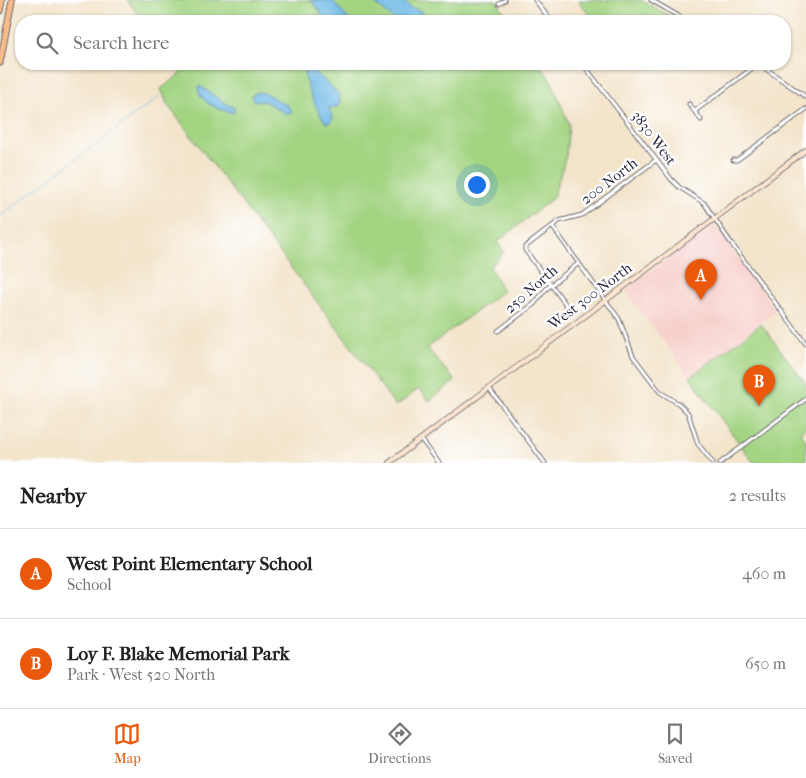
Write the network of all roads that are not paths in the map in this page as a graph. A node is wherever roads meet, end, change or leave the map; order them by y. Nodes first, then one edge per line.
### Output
1 (2, 0) edge
2 (12, 0) edge
3 (504, 0) edge
4 (534, 0) edge
5 (651, 0) edge
6 (499, 4) dead end
7 (0, 11) edge
8 (546, 15) edge
9 (677, 15) edge
10 (0, 63) edge
11 (588, 70) edge
12 (751, 70) edge
13 (768, 70) edge
14 (806, 97) edge
15 (689, 104) dead end
16 (806, 109) edge
17 (695, 112) junction
18 (701, 120) dead end
19 (806, 150) edge
20 (656, 160) junction
21 (733, 160) dead end
22 (715, 218) junction
23 (552, 226) junction
24 (579, 264) junction
25 (551, 285) junction
26 (606, 300) junction
27 (570, 310) dead end
28 (498, 331) dead end
29 (806, 344) edge
30 (488, 388) junction
31 (806, 400) edge
32 (421, 439) junction
33 (389, 463) edge
34 (439, 463) edge
35 (545, 463) edge
36 (714, 463) edge
37 (720, 463) edge

1 - 7 main road
2 - 10 main road
3 - 6 street
4 - 8 street
5 - 9 street
11 - 20 street, 3830 West
12 - 17 street
13 - 14 street
15 - 17 street
16 - 21 street
17 - 18 street
19 - 22 main road, West 300 North
20 - 22 street, 3830 West
20 - 23 street, 200 North
22 - 26 main road, West 300 North
22 - 29 street, 3830 West
23 - 24 street
23 - 25 street, 200 North
24 - 25 street, 250 North
24 - 26 street
25 - 27 street
25 - 28 street, 250 North
26 - 30 main road, West 300 North
26 - 36 street
30 - 32 main road, West 300 North
30 - 35 street
31 - 37 street
32 - 33 main road, West 300 North
32 - 34 street

